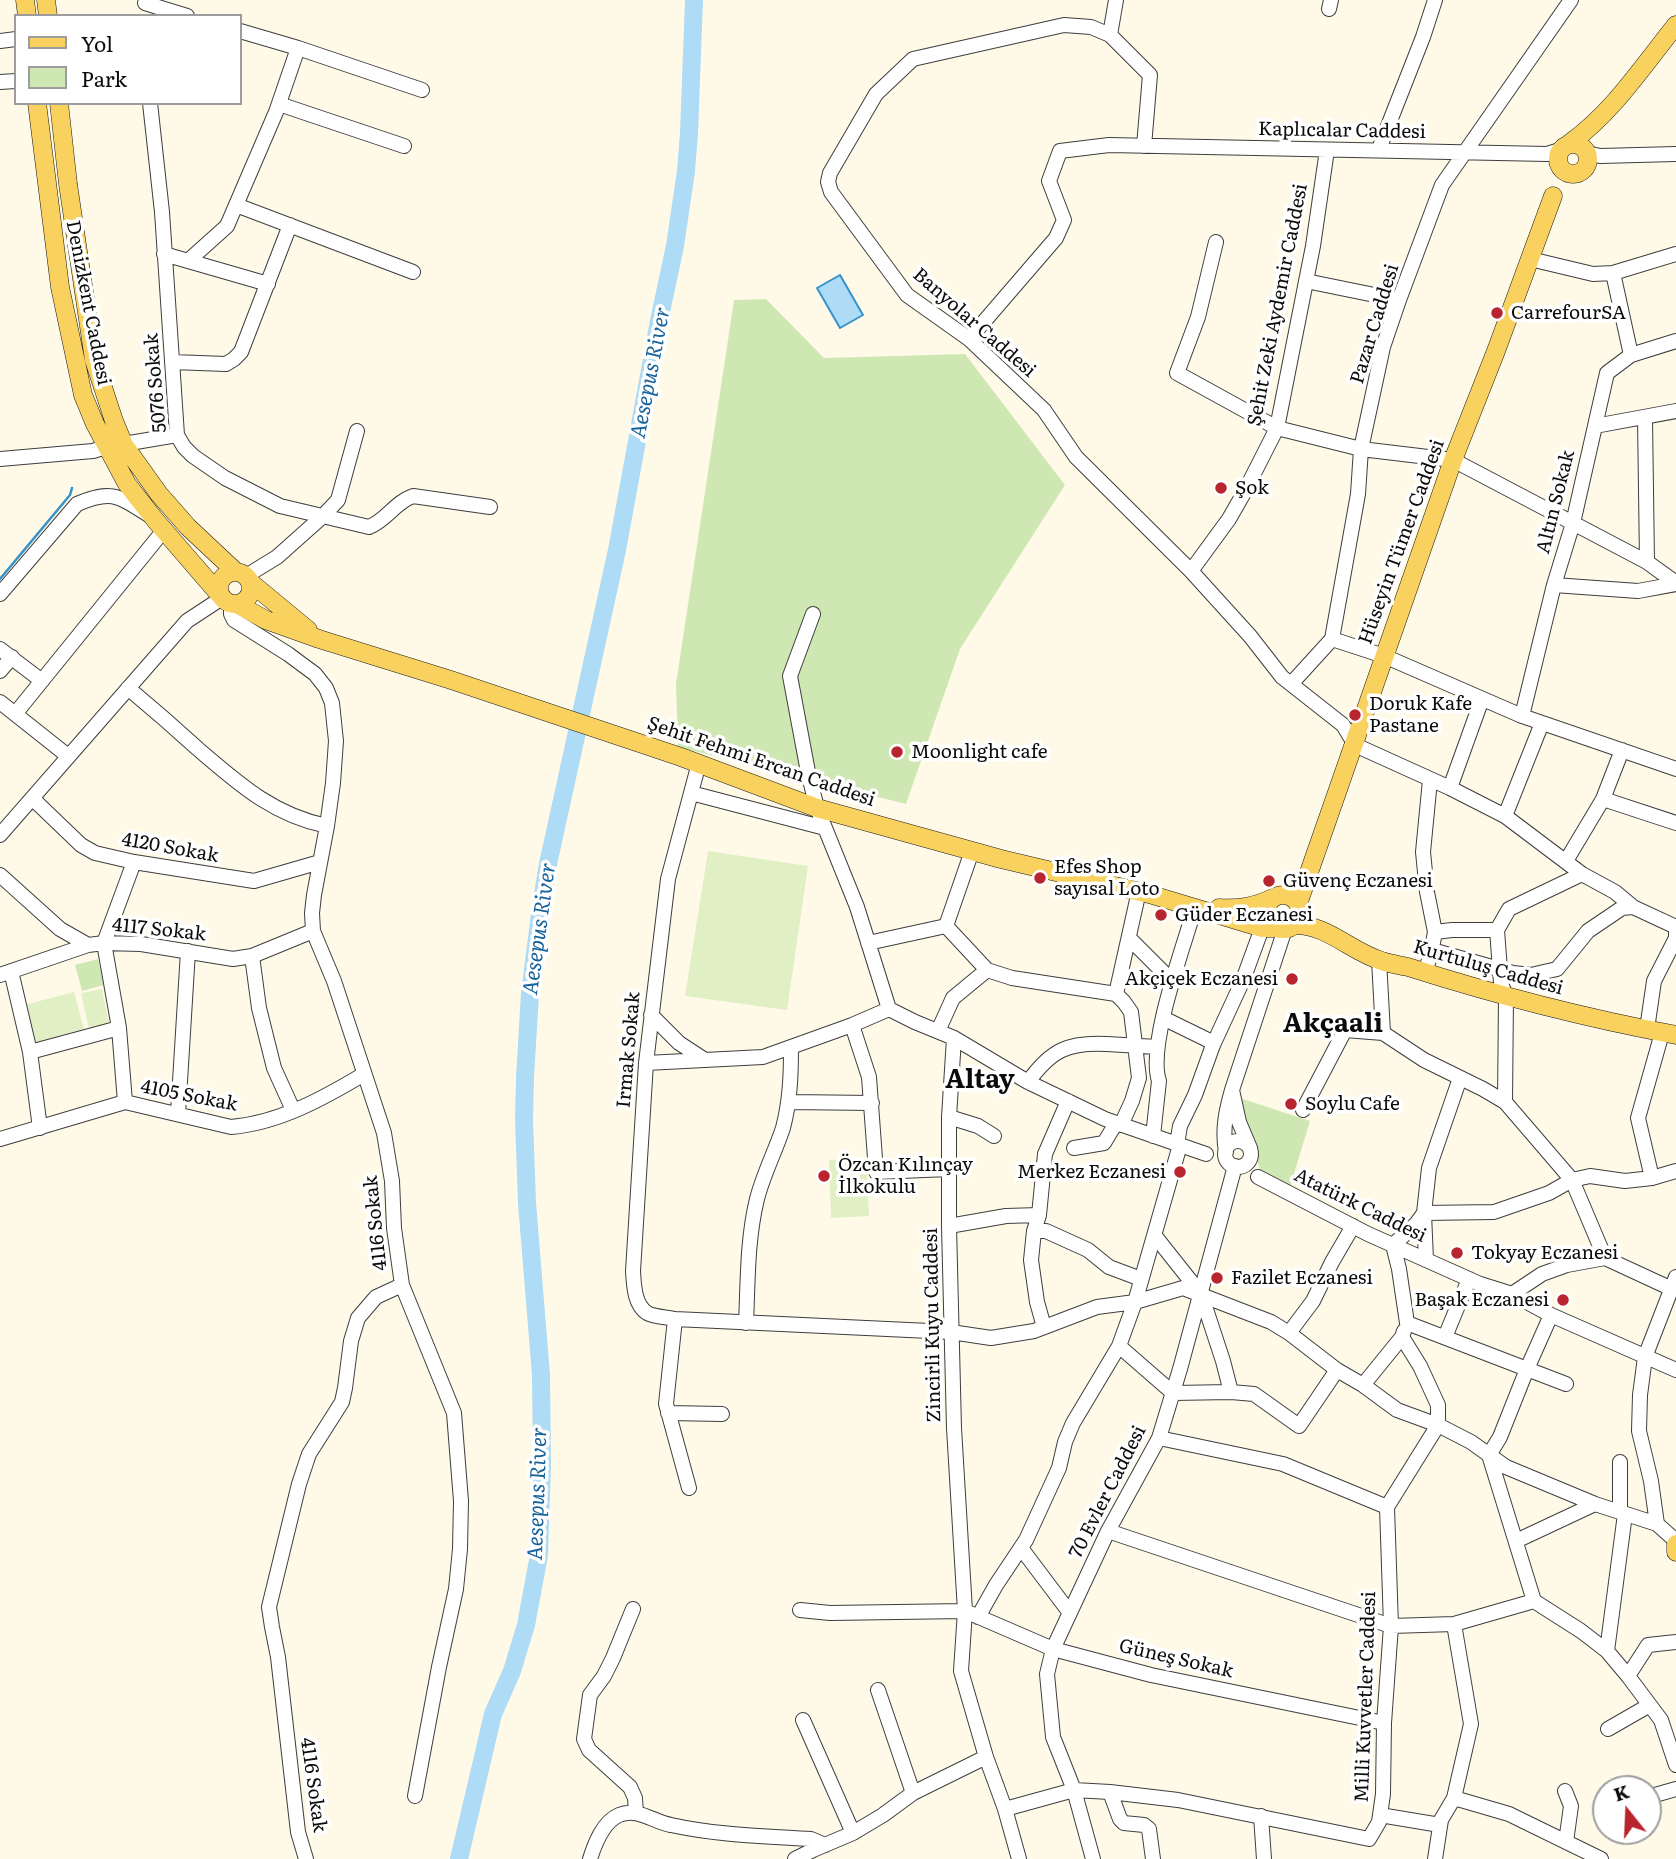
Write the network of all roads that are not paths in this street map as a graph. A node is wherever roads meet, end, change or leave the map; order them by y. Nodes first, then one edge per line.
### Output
1 (1116, 0) edge
2 (1435, 0) edge
3 (1571, 0) edge
4 (145, 6) edge
5 (179, 14) edge
6 (1676, 25) edge
7 (242, 32) edge
8 (1110, 35) junction
9 (298, 48) junction
10 (422, 90) dead end
11 (279, 104) junction
12 (37, 105) edge
13 (59, 105) edge
14 (150, 105) edge
15 (404, 146) dead end
16 (1143, 146) junction
17 (1379, 149) junction
18 (1327, 150) junction
19 (1464, 151) junction
20 (1676, 154) edge
21 (1571, 160) junction
22 (236, 205) junction
23 (290, 225) junction
24 (1216, 242) dead end
25 (164, 254) junction
26 (1676, 254) edge
27 (1530, 259) junction
28 (188, 261) junction
29 (413, 272) dead end
30 (1613, 273) junction
31 (1306, 281) junction
32 (268, 284) junction
33 (1399, 300) junction
34 (969, 339) junction
35 (1676, 341) edge
36 (1631, 355) junction
37 (172, 362) junction
38 (1676, 411) edge
39 (1645, 418) junction
40 (1595, 426) junction
41 (1277, 428) junction
42 (357, 431) dead end
43 (177, 435) junction
44 (115, 446) junction
45 (1361, 449) junction
46 (0, 459) edge
47 (1453, 460) junction
48 (491, 507) dead end
49 (323, 516) junction
50 (1573, 523) junction
51 (160, 525) junction
52 (1647, 562) junction
53 (1191, 571) junction
54 (244, 576) junction
55 (1676, 584) edge
56 (1554, 586) junction
57 (0, 594) edge
58 (227, 600) junction
59 (813, 614) dead end
60 (319, 639) junction
61 (1332, 639) junction
62 (6, 653) edge
63 (1384, 656) junction
64 (0, 671) edge
65 (41, 681) junction
66 (1291, 684) junction
67 (128, 688) junction
68 (1482, 699) junction
69 (0, 702) edge
70 (15, 713) junction
71 (1522, 716) junction
72 (1542, 723) junction
73 (1354, 745) junction
74 (1622, 750) junction
75 (68, 756) junction
76 (699, 763) junction
77 (1676, 769) edge
78 (1430, 780) junction
79 (1450, 788) junction
80 (691, 793) junction
81 (32, 798) junction
82 (1603, 799) junction
83 (817, 808) junction
84 (1505, 816) junction
85 (1676, 823) edge
86 (327, 826) junction
87 (825, 828) junction
88 (0, 835) edge
89 (972, 851) junction
90 (1566, 861) junction
91 (134, 862) junction
92 (320, 862) junction
93 (1582, 874) junction
94 (0, 875) edge
95 (1139, 891) junction
96 (1285, 899) junction
97 (1195, 907) junction
98 (1633, 907) junction
99 (946, 926) junction
100 (1280, 927) junction
101 (1676, 927) edge
102 (1497, 930) junction
103 (313, 931) junction
104 (1434, 932) junction
105 (1129, 938) junction
106 (104, 943) junction
107 (868, 943) junction
108 (88, 945) junction
109 (1432, 950) junction
110 (188, 951) junction
111 (252, 956) junction
112 (1379, 960) junction
113 (1500, 969) junction
114 (987, 970) junction
115 (6, 973) edge
116 (1425, 973) junction
117 (1173, 982) junction
118 (1116, 994) junction
119 (1506, 997) junction
120 (889, 1009) junction
121 (651, 1015) junction
122 (1163, 1018) junction
123 (852, 1025) junction
124 (119, 1028) junction
125 (938, 1031) junction
126 (1662, 1032) edge
127 (1382, 1033) junction
128 (954, 1038) junction
129 (1214, 1043) junction
130 (1133, 1045) junction
131 (1157, 1047) junction
132 (790, 1048) junction
133 (30, 1052) junction
134 (705, 1060) junction
135 (646, 1063) junction
136 (364, 1074) junction
137 (1460, 1078) junction
138 (1028, 1082) junction
139 (1232, 1090) junction
140 (1068, 1101) junction
141 (125, 1102) junction
142 (789, 1102) junction
143 (1505, 1102) junction
144 (872, 1103) junction
145 (293, 1110) junction
146 (1303, 1110) dead end
147 (178, 1114) junction
148 (949, 1117) junction
149 (1119, 1124) junction
150 (40, 1128) junction
151 (994, 1136) dead end
152 (1153, 1136) junction
153 (0, 1139) edge
154 (1178, 1144) junction
155 (1074, 1148) dead end
156 (1250, 1152) junction
157 (1231, 1161) junction
158 (949, 1169) junction
159 (1676, 1171) edge
160 (1258, 1177) junction
161 (1652, 1178) junction
162 (1573, 1180) junction
163 (1424, 1213) junction
164 (1039, 1215) junction
165 (949, 1226) junction
166 (1353, 1226) junction
167 (1034, 1231) junction
168 (1155, 1236) junction
169 (1393, 1245) junction
170 (1605, 1258) junction
171 (1426, 1260) junction
172 (1141, 1279) junction
173 (1469, 1279) junction
174 (1674, 1284) edge
175 (402, 1285) junction
176 (1201, 1294) junction
177 (1512, 1294) junction
178 (1135, 1303) junction
179 (1551, 1315) junction
180 (675, 1319) junction
181 (746, 1322) junction
182 (1044, 1327) junction
183 (1404, 1330) junction
184 (951, 1332) junction
185 (1289, 1333) junction
186 (1445, 1337) junction
187 (1119, 1346) junction
188 (1645, 1357) junction
189 (1527, 1368) junction
190 (1337, 1370) junction
191 (1676, 1370) edge
192 (1566, 1384) dead end
193 (1363, 1385) junction
194 (1231, 1392) junction
195 (1173, 1393) junction
196 (668, 1413) junction
197 (722, 1414) dead end
198 (1438, 1425) junction
199 (1159, 1438) junction
200 (1489, 1455) junction
201 (1620, 1462) dead end
202 (689, 1488) dead end
203 (1595, 1504) junction
204 (1387, 1507) junction
205 (1623, 1512) junction
206 (1657, 1524) junction
207 (1108, 1531) junction
208 (1516, 1541) junction
209 (1676, 1543) edge
210 (1021, 1548) junction
211 (1676, 1552) edge
212 (1534, 1601) junction
213 (633, 1609) dead end
214 (800, 1610) dead end
215 (1070, 1613) junction
216 (972, 1614) junction
217 (1454, 1624) junction
218 (1391, 1626) junction
219 (1676, 1642) edge
220 (1053, 1649) junction
221 (1607, 1651) junction
222 (1628, 1676) junction
223 (878, 1690) dead end
224 (1648, 1706) junction
225 (803, 1720) dead end
226 (1384, 1723) junction
227 (1608, 1729) dead end
228 (986, 1757) junction
229 (1676, 1765) edge
230 (1074, 1790) junction
231 (1565, 1791) dead end
232 (1110, 1792) junction
233 (913, 1793) junction
234 (415, 1796) dead end
235 (1454, 1798) junction
236 (1005, 1809) junction
237 (636, 1813) junction
238 (1261, 1815) junction
239 (1380, 1815) junction
240 (1440, 1825) junction
241 (853, 1833) junction
242 (1566, 1842) junction
243 (825, 1845) junction
244 (1598, 1858) edge
245 (306, 1859) edge
246 (590, 1859) edge
247 (795, 1859) edge
248 (1019, 1859) edge
249 (1093, 1859) edge
250 (1153, 1859) edge
251 (1264, 1859) edge
252 (1435, 1859) edge

1 - 8 street
2 - 17 street
3 - 19 street, Pazar Caddesi
4 - 5 street
6 - 21 main road, Hüseyin Tümer Caddesi
7 - 9 street
8 - 16 street
8 - 34 street, Banyolar Caddesi
9 - 10 street
9 - 11 street
11 - 15 street
11 - 22 street
12 - 44 main road, Denizkent Caddesi
13 - 44 main road, Denizkent Caddesi
14 - 25 street, 5076 Sokak
16 - 18 street, Kaplıcalar Caddesi
16 - 34 street, Kaplıcalar Caddesi
17 - 18 street, Kaplıcalar Caddesi
17 - 19 street, Kaplıcalar Caddesi
18 - 31 street, Şehit Zeki Aydemir Caddesi
19 - 21 street, Kaplıcalar Caddesi
19 - 33 street, Pazar Caddesi
20 - 21 street, Kaplıcalar Caddesi
21 - 27 main road, Hüseyin Tümer Caddesi
22 - 23 street
22 - 28 street
23 - 29 street
23 - 32 street
24 - 41 street
25 - 28 street
25 - 37 street, 5076 Sokak
26 - 30 street
27 - 30 street
27 - 47 main road, Hüseyin Tümer Caddesi
28 - 32 street
30 - 36 street
31 - 33 street
31 - 41 street, Şehit Zeki Aydemir Caddesi
32 - 37 street
33 - 45 street, Pazar Caddesi
34 - 53 street, Banyolar Caddesi
35 - 36 street, Altın Sokak
36 - 40 street, Altın Sokak
37 - 43 street, 5076 Sokak
38 - 39 street
39 - 40 street
39 - 52 street
40 - 50 street, Altın Sokak
41 - 45 street
41 - 53 street, Şehit Zeki Aydemir Caddesi
42 - 49 street
43 - 44 street
43 - 49 street, 5076 Sokak
44 - 46 street
44 - 51 main road, Denizkent Caddesi
44 - 54 main road, Denizkent Caddesi
45 - 47 street
45 - 61 street, Pazar Caddesi
47 - 50 street
47 - 63 main road, Hüseyin Tümer Caddesi
48 - 49 street, 5076 Sokak
49 - 54 street
50 - 52 street
50 - 56 street, Altın Sokak
51 - 57 street
51 - 58 main road, Denizkent Caddesi
51 - 65 street
52 - 55 street
53 - 66 street, Banyolar Caddesi
54 - 58 main road
54 - 58 main road
54 - 60 main road, Şehit Fehmi Ercan Caddesi
55 - 56 street
56 - 71 street, Altın Sokak
58 - 60 main road, Şehit Fehmi Ercan Caddesi
58 - 67 street
58 - 86 street, 4116 Sokak
59 - 83 street
60 - 76 main road, Şehit Fehmi Ercan Caddesi
61 - 63 street
61 - 66 street
62 - 64 street
62 - 65 street
63 - 68 street
63 - 73 main road, Hüseyin Tümer Caddesi
65 - 70 street
66 - 73 street, Banyolar Caddesi
67 - 75 street
67 - 86 street
68 - 71 street
68 - 79 street
69 - 70 street
70 - 75 street
71 - 72 street
72 - 74 street
72 - 84 street
73 - 78 street
73 - 96 main road, Hüseyin Tümer Caddesi
74 - 77 street
74 - 82 street
75 - 81 street
76 - 80 street, Irmak Sokak
76 - 83 main road, Şehit Fehmi Ercan Caddesi
78 - 79 street
78 - 104 street
79 - 84 street
80 - 87 street
80 - 121 street, Irmak Sokak
81 - 88 street
81 - 91 street, 4120 Sokak
82 - 85 street
82 - 90 street
83 - 87 street
83 - 89 main road, Şehit Fehmi Ercan Caddesi
84 - 90 street
86 - 92 street, 4116 Sokak
87 - 107 street
89 - 95 main road, Şehit Fehmi Ercan Caddesi
89 - 99 street
90 - 93 street
91 - 92 street, 4120 Sokak
91 - 106 street
92 - 103 street, 4116 Sokak
93 - 98 street
93 - 102 street
94 - 108 street
95 - 97 main road, Şehit Fehmi Ercan Caddesi
95 - 105 street
96 - 97 main road, Şehit Fehmi Ercan Caddesi
96 - 100 main road, Hüseyin Tümer Caddesi
96 - 100 main road
97 - 100 main road, Şehit Fehmi Ercan Caddesi
97 - 117 street
98 - 101 street
98 - 113 street
99 - 107 street
99 - 114 street
100 - 112 main road, Kurtuluş Caddesi
100 - 129 street
100 - 139 street
101 - 126 street
102 - 104 street
102 - 113 street
103 - 111 street, 4117 Sokak
103 - 136 street, 4116 Sokak
104 - 109 street
105 - 117 street
105 - 118 street
106 - 108 street, 4117 Sokak
106 - 110 street, 4117 Sokak
106 - 124 street
107 - 120 street
108 - 115 street, 4117 Sokak
109 - 113 street
109 - 116 street
110 - 111 street, 4117 Sokak
110 - 147 street
111 - 145 street
112 - 116 main road, Kurtuluş Caddesi
112 - 127 street
113 - 119 street
114 - 118 street
114 - 125 street
115 - 133 street
116 - 119 main road, Kurtuluş Caddesi
117 - 122 street
118 - 130 street
119 - 126 main road, Kurtuluş Caddesi
119 - 143 street
120 - 123 street
120 - 125 street
121 - 134 street
121 - 135 street, Irmak Sokak
122 - 129 street
122 - 131 street
123 - 132 street
123 - 144 street
124 - 133 street
124 - 141 street
125 - 128 street
126 - 161 street
127 - 137 street
127 - 146 street
128 - 138 street
128 - 148 street, Zincirli Kuyu Caddesi
129 - 154 street
130 - 131 street
130 - 138 street
130 - 149 street
131 - 152 street
132 - 134 street
132 - 142 street
133 - 150 street
134 - 135 street
135 - 180 street, Irmak Sokak
136 - 145 street, 4105 Sokak
136 - 175 street, 4116 Sokak
137 - 143 street
137 - 163 street
138 - 140 street
139 - 156 street
139 - 157 street, 70 Evler Caddesi
140 - 149 street
140 - 164 street
141 - 147 street, 4105 Sokak
141 - 150 street, 4105 Sokak
142 - 144 street
142 - 181 street
143 - 162 street
144 - 158 street
145 - 147 street, 4105 Sokak
148 - 151 street
148 - 158 street, Zincirli Kuyu Caddesi
149 - 152 street
149 - 155 street
150 - 153 street, 4105 Sokak
152 - 154 street
154 - 157 street
154 - 168 street
156 - 157 street
156 - 157 street
156 - 160 street
157 - 160 street, Atatürk Caddesi
157 - 176 street, 70 Evler Caddesi
158 - 165 street, Zincirli Kuyu Caddesi
159 - 161 street
160 - 166 street, Atatürk Caddesi
161 - 162 street
162 - 163 street
162 - 170 street
163 - 169 street
163 - 171 street
164 - 165 street
164 - 167 street
165 - 184 street, Zincirli Kuyu Caddesi
166 - 169 street, Atatürk Caddesi
166 - 185 street
167 - 172 street
167 - 182 street
168 - 172 street
168 - 176 street
169 - 171 street, Atatürk Caddesi
169 - 183 street
170 - 174 street
170 - 177 street
171 - 173 street, Atatürk Caddesi
172 - 178 street
173 - 177 street, Atatürk Caddesi
173 - 186 street
174 - 188 street
175 - 234 street
175 - 245 street, 4116 Sokak
176 - 178 street, Irmak Sokak
176 - 185 street
176 - 194 street
176 - 195 street, 70 Evler Caddesi
177 - 179 street, Atatürk Caddesi
178 - 182 street, Irmak Sokak
178 - 187 street
179 - 188 street, Atatürk Caddesi
179 - 189 street
180 - 181 street, Irmak Sokak
180 - 196 street
181 - 184 street, Irmak Sokak
182 - 184 street, Irmak Sokak
183 - 186 street
183 - 193 street
183 - 198 street
184 - 216 street, Zincirli Kuyu Caddesi
185 - 190 street
186 - 189 street
187 - 195 street
187 - 210 street
188 - 191 street, Atatürk Caddesi
188 - 206 street
189 - 192 street
189 - 200 street
190 - 193 street
190 - 194 street
193 - 198 street
194 - 195 street
195 - 199 street, 70 Evler Caddesi
196 - 197 street
196 - 202 street
198 - 200 street
198 - 204 street
199 - 204 street
199 - 207 street, 70 Evler Caddesi
200 - 203 street
200 - 208 street
201 - 205 street
203 - 205 street
203 - 208 street
204 - 218 street, Milli Kuvvetler Caddesi
205 - 206 street
205 - 221 street
206 - 209 street
207 - 215 street, 70 Evler Caddesi
207 - 218 street
208 - 212 street
209 - 211 main road
210 - 215 street
210 - 216 street
212 - 217 street
212 - 221 street
213 - 237 street
214 - 216 street
215 - 220 street, 70 Evler Caddesi
216 - 220 street, Güneş Sokak
216 - 228 street, Zincirli Kuyu Caddesi
217 - 218 street
217 - 235 street
218 - 226 street, Milli Kuvvetler Caddesi
219 - 222 street
220 - 226 street, Güneş Sokak
220 - 230 street, 70 Evler Caddesi
221 - 222 street
222 - 224 street
223 - 233 street
224 - 227 street
224 - 229 street
225 - 241 street
226 - 239 street, Milli Kuvvetler Caddesi
228 - 233 street
228 - 236 street, Zincirli Kuyu Caddesi
230 - 232 street, Milli Kuvvetler Caddesi
230 - 236 street, Milli Kuvvetler Caddesi
230 - 249 street, 70 Evler Caddesi
231 - 242 street
232 - 238 street, Milli Kuvvetler Caddesi
232 - 250 street
233 - 241 street
235 - 240 street
235 - 242 street
236 - 248 street, Zincirli Kuyu Caddesi
237 - 243 street
237 - 246 street
238 - 239 street, Milli Kuvvetler Caddesi
238 - 251 street
239 - 240 street
240 - 252 street
241 - 243 street
242 - 244 street
243 - 247 street

